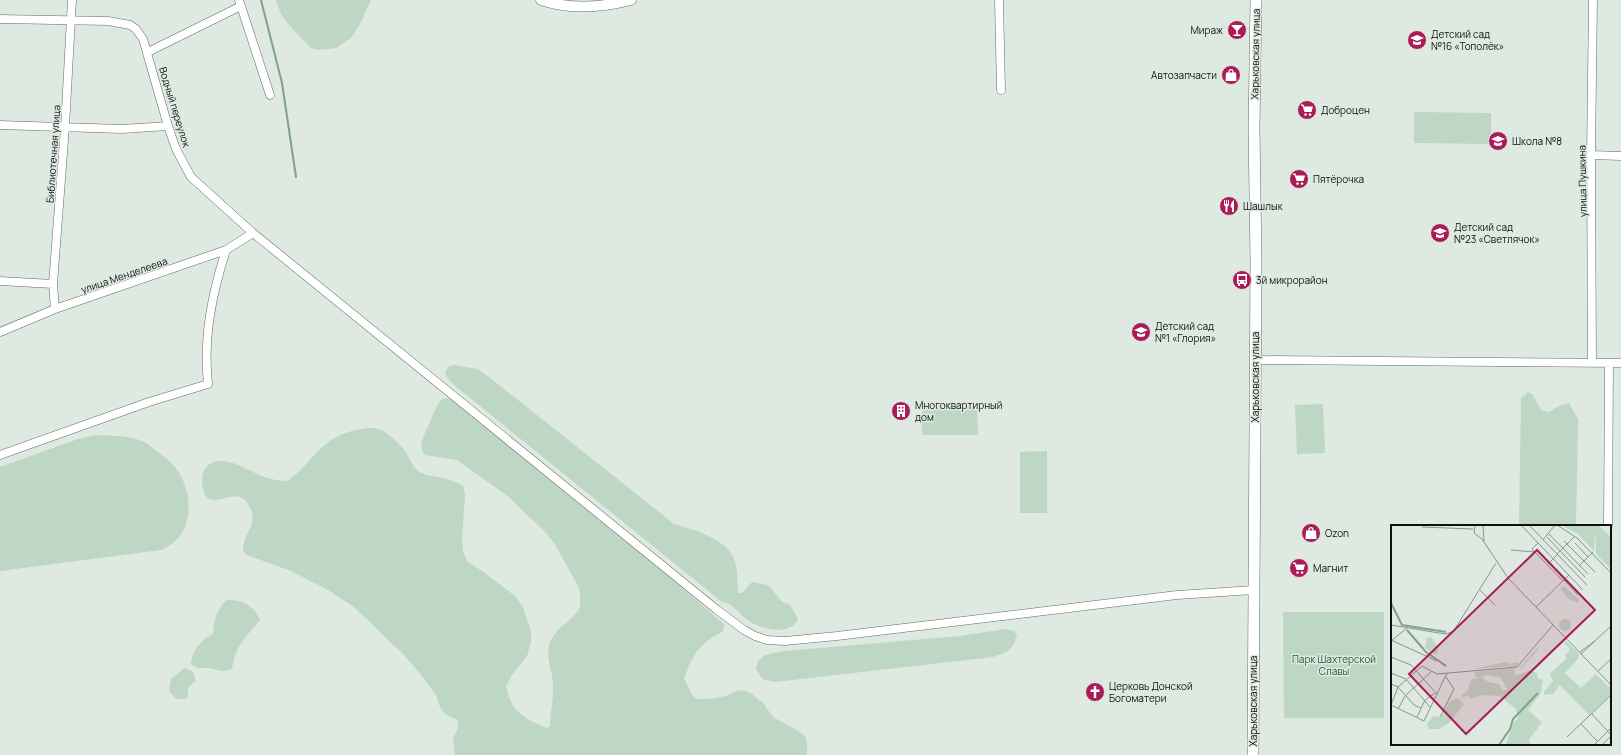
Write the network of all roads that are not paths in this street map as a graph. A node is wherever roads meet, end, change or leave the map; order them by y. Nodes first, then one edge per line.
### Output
1 (72, 0) edge
2 (541, 0) edge
3 (631, 0) edge
4 (999, 0) edge
5 (1256, 0) edge
6 (1592, 1) edge
7 (240, 3) edge
8 (0, 19) edge
9 (70, 20) junction
10 (148, 52) junction
11 (1001, 90) dead end
12 (270, 95) dead end
13 (0, 125) edge
14 (168, 126) junction
15 (65, 128) junction
16 (1591, 154) junction
17 (1621, 156) edge
18 (253, 233) junction
19 (226, 250) junction
20 (0, 281) edge
21 (53, 284) junction
22 (55, 309) junction
23 (0, 332) edge
24 (1255, 360) junction
25 (1592, 363) junction
26 (1609, 363) junction
27 (1621, 363) edge
28 (0, 455) edge
29 (1608, 525) edge
30 (1254, 590) junction
31 (1254, 755) edge

1 - 9 street, Библиотечная улица
2 - 3 main road
4 - 11 street
5 - 24 highway, Харьковская улица
6 - 16 street, улица Пушкина
7 - 10 street
7 - 12 street
8 - 9 street
9 - 10 street, Водный переулок
9 - 15 street, Библиотечная улица
10 - 14 street, Водный переулок
13 - 15 street
14 - 15 street
14 - 18 street, Водный переулок
15 - 21 street, Библиотечная улица
16 - 17 street
16 - 25 street, улица Пушкина
18 - 19 street, улица Менделеева
18 - 30 street, Водный переулок
19 - 22 street, улица Менделеева
19 - 28 street
20 - 21 street
21 - 22 street, Библиотечная улица
22 - 23 street, улица Менделеева
24 - 25 street
24 - 30 highway, Харьковская улица
25 - 26 street
26 - 27 street
26 - 29 street
30 - 31 highway, Харьковская улица

